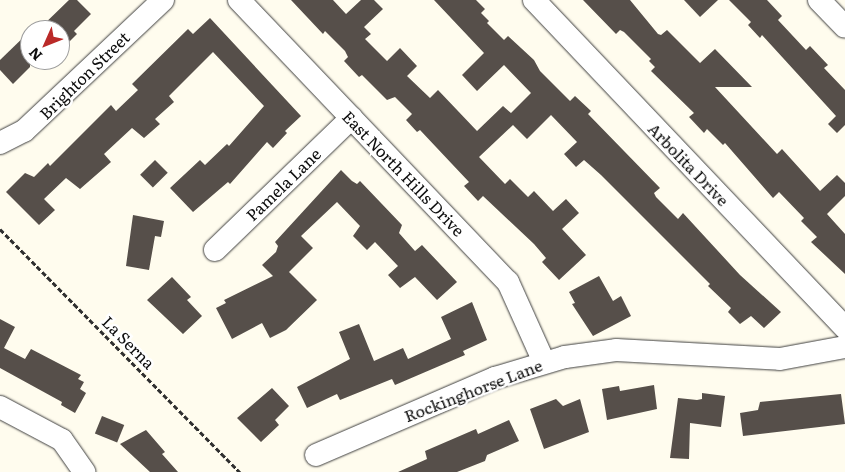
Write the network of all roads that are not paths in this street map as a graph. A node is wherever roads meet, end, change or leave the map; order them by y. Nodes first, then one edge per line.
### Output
1 (163, 0) edge
2 (239, 0) edge
3 (534, 0) edge
4 (819, 0) edge
5 (845, 27) edge
6 (351, 118) junction
7 (0, 144) edge
8 (215, 250) dead end
9 (845, 328) edge
10 (845, 346) edge
11 (544, 362) junction
12 (0, 407) edge
13 (316, 455) dead end
14 (84, 472) edge

1 - 7 street, Brighton Street
2 - 6 street, East North Hills Drive
3 - 9 street, Arbolita Drive
4 - 5 street
6 - 8 street, Pamela Lane
6 - 11 street, East North Hills Drive
10 - 11 street, Rockinghorse Lane
11 - 13 street, Rockinghorse Lane
12 - 14 street

